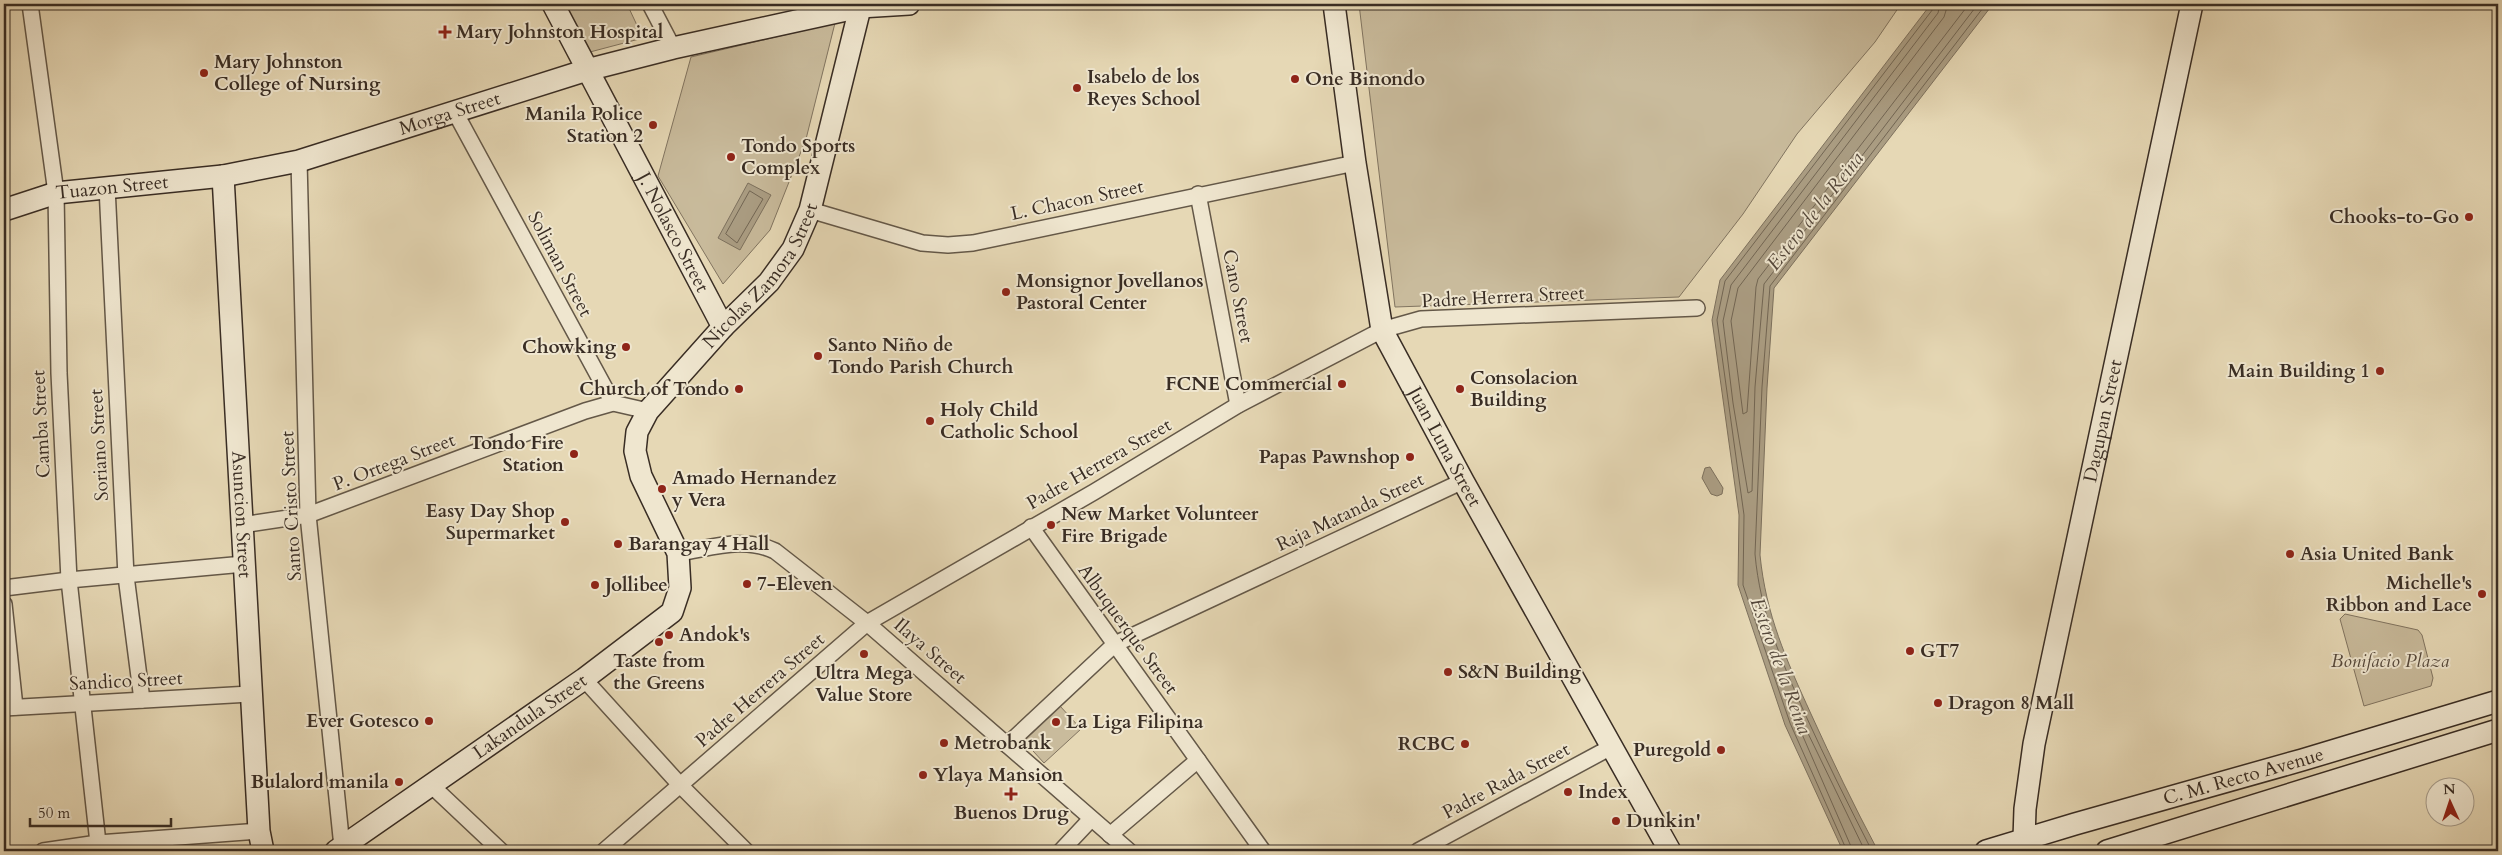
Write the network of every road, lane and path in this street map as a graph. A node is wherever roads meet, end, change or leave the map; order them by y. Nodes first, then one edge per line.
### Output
1 (30, 4) edge
2 (553, 4) edge
3 (650, 4) edge
4 (909, 4) edge
5 (1334, 4) edge
6 (2192, 4) edge
7 (861, 5) edge
8 (674, 48) junction
9 (587, 70) junction
10 (455, 112) junction
11 (299, 162) junction
12 (1355, 163) junction
13 (223, 176) junction
14 (107, 188) junction
15 (56, 193) junction
16 (1198, 194) junction
17 (4, 210) edge
18 (810, 210) junction
19 (1697, 308) dead end
20 (723, 327) junction
21 (1382, 330) junction
22 (613, 403) junction
23 (1238, 405) junction
24 (648, 411) junction
25 (1464, 481) junction
26 (308, 515) junction
27 (242, 525) junction
28 (1031, 527) junction
29 (678, 553) junction
30 (244, 564) junction
31 (126, 576) junction
32 (69, 580) junction
33 (4, 588) edge
34 (4, 604) edge
35 (867, 622) junction
36 (1115, 644) junction
37 (584, 679) junction
38 (250, 694) junction
39 (142, 700) junction
40 (2498, 700) edge
41 (84, 703) junction
42 (9, 707) edge
43 (2498, 730) edge
44 (1007, 745) junction
45 (1613, 746) junction
46 (1198, 760) junction
47 (432, 786) junction
48 (681, 786) junction
49 (1091, 819) junction
50 (1110, 835) junction
51 (2024, 839) junction
52 (261, 841) edge
53 (98, 843) junction
54 (339, 849) edge
55 (43, 851) edge
56 (502, 851) edge
57 (604, 851) edge
58 (746, 851) edge
59 (1061, 851) edge
60 (1129, 851) edge
61 (1263, 851) edge
62 (1418, 851) edge
63 (1670, 851) edge
64 (1986, 851) edge
65 (2107, 851) edge

1 - 15 street, Camba Street
2 - 9 street, J. Nolasco Street
3 - 8 street
4 - 7 street, Morga Street
5 - 12 street, Juan Luna Street
6 - 51 street, Dagupan Street
7 - 8 street, Morga Street
7 - 18 street, Nicolas Zamora Street
8 - 9 street, Morga Street
9 - 10 street, Morga Street
9 - 20 street, J. Nolasco Street
10 - 11 street, Morga Street
10 - 22 street, Soliman Street
11 - 13 street, Morga Street
11 - 26 street, Santo Cristo Street
12 - 16 street, L. Chacon Street
12 - 21 street, Juan Luna Street
13 - 14 street, Tuazon Street
13 - 27 street, Asuncion Street
14 - 15 street, Tuazon Street
14 - 31 street, Soriano Street
15 - 17 street, Tuazon Street
15 - 32 street, Camba Street
16 - 18 street, L. Chacon Street
16 - 23 street, Cano Street
18 - 20 street, Nicolas Zamora Street
19 - 21 street, Padre Herrera Street
20 - 24 street, Nicolas Zamora Street
21 - 23 street, Padre Herrera Street
21 - 25 street, Juan Luna Street
22 - 24 street
22 - 26 street, P. Ortega Street
23 - 28 street, Padre Herrera Street
24 - 29 street, Nicolas Zamora Street
25 - 36 street, Raja Matanda Street
25 - 45 street, Juan Luna Street
26 - 27 street, P. Ortega Street
26 - 54 street, Santo Cristo Street
27 - 30 street, Asuncion Street
28 - 35 street, Padre Herrera Street
28 - 36 street, Albuquerque Street
29 - 35 street, Ilaya Street
29 - 37 street, Lakandula Street
30 - 31 street
30 - 38 street, Asuncion Street
31 - 32 street
31 - 39 street, Soriano Street
32 - 33 street
32 - 41 street, Camba Street
34 - 42 street
35 - 44 street, Ilaya Street
35 - 48 street, Padre Herrera Street
36 - 44 street, Raja Matanda Street
36 - 46 street, Albuquerque Street
37 - 47 street, Lakandula Street
37 - 48 street
38 - 39 street, Sandico Street
38 - 52 street, Asuncion Street
39 - 41 street, Sandico Street
40 - 51 street, C. M. Recto Avenue
41 - 42 street, Sandico Street
41 - 53 street, Camba Street
43 - 65 street, C. M. Recto Avenue
44 - 49 street, Ilaya Street
45 - 62 street, Padre Rada Street
45 - 63 street, Juan Luna Street
46 - 50 street
46 - 61 street, Albuquerque Street
47 - 54 street, Lakandula Street
47 - 56 street
48 - 57 street, Padre Herrera Street
48 - 58 street
49 - 50 street, Ilaya Street
49 - 59 street
50 - 60 street, Ilaya Street
51 - 64 street, C. M. Recto Avenue
52 - 53 street
53 - 55 street

